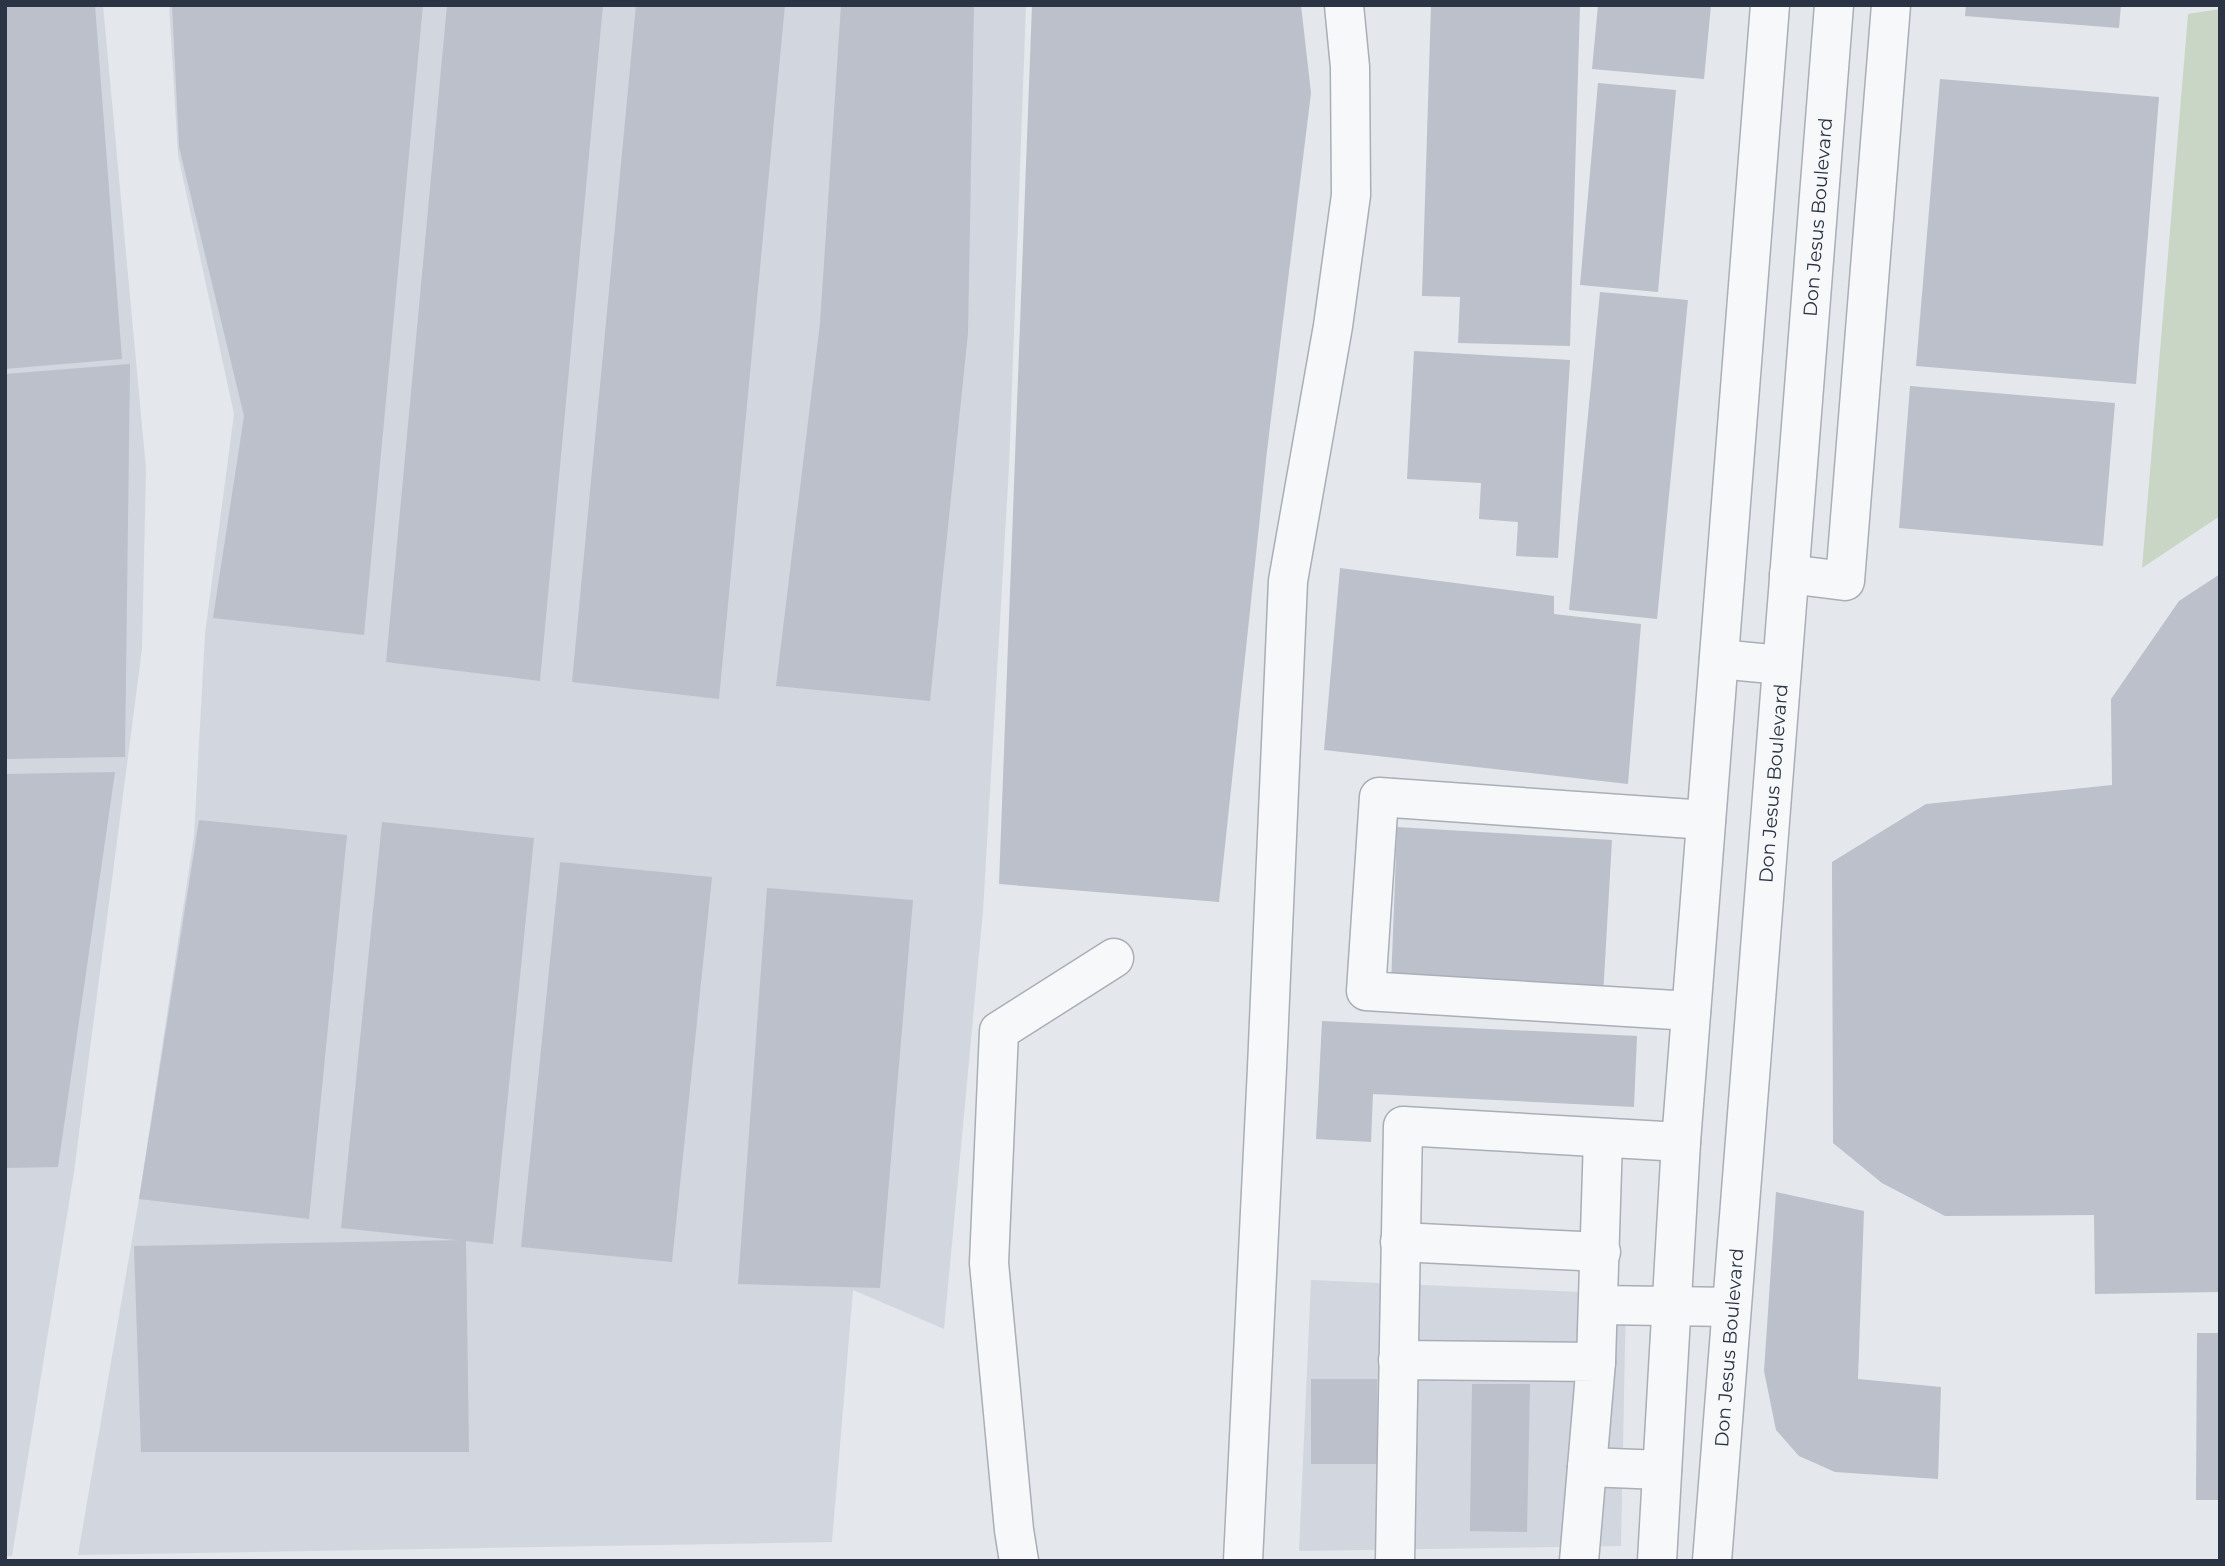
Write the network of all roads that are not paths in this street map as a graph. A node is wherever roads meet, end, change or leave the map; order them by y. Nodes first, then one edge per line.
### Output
1 (1344, 5) edge
2 (1770, 5) edge
3 (1834, 5) edge
4 (1891, 5) edge
5 (1789, 574) junction
6 (1719, 659) junction
7 (1782, 665) junction
8 (1706, 820) junction
9 (1114, 958) dead end
10 (1691, 1011) junction
11 (1603, 1138) junction
12 (1681, 1142) junction
13 (1400, 1242) junction
14 (1601, 1252) junction
15 (1599, 1305) junction
16 (1672, 1307) junction
17 (1731, 1307) junction
18 (1398, 1360) junction
19 (1596, 1362) junction
20 (1587, 1467) junction
21 (1662, 1470) junction
22 (1019, 1561) edge
23 (1242, 1561) edge
24 (1395, 1561) edge
25 (1579, 1561) edge
26 (1657, 1561) edge
27 (1712, 1561) edge

1 - 23 street
2 - 6 street
3 - 5 street, Don Jesus Boulevard
4 - 5 street
5 - 7 street, Don Jesus Boulevard
6 - 7 street
6 - 8 street
7 - 17 street, Don Jesus Boulevard
8 - 10 street
8 - 10 street
9 - 22 street
10 - 12 street
11 - 12 street
11 - 13 street
11 - 14 street
12 - 16 street
13 - 14 street
13 - 18 street
14 - 15 street
15 - 16 street
15 - 19 street
16 - 17 street
16 - 21 street
17 - 27 street, Don Jesus Boulevard
18 - 19 street
18 - 24 street
19 - 20 street
20 - 21 street
20 - 25 street
21 - 26 street

